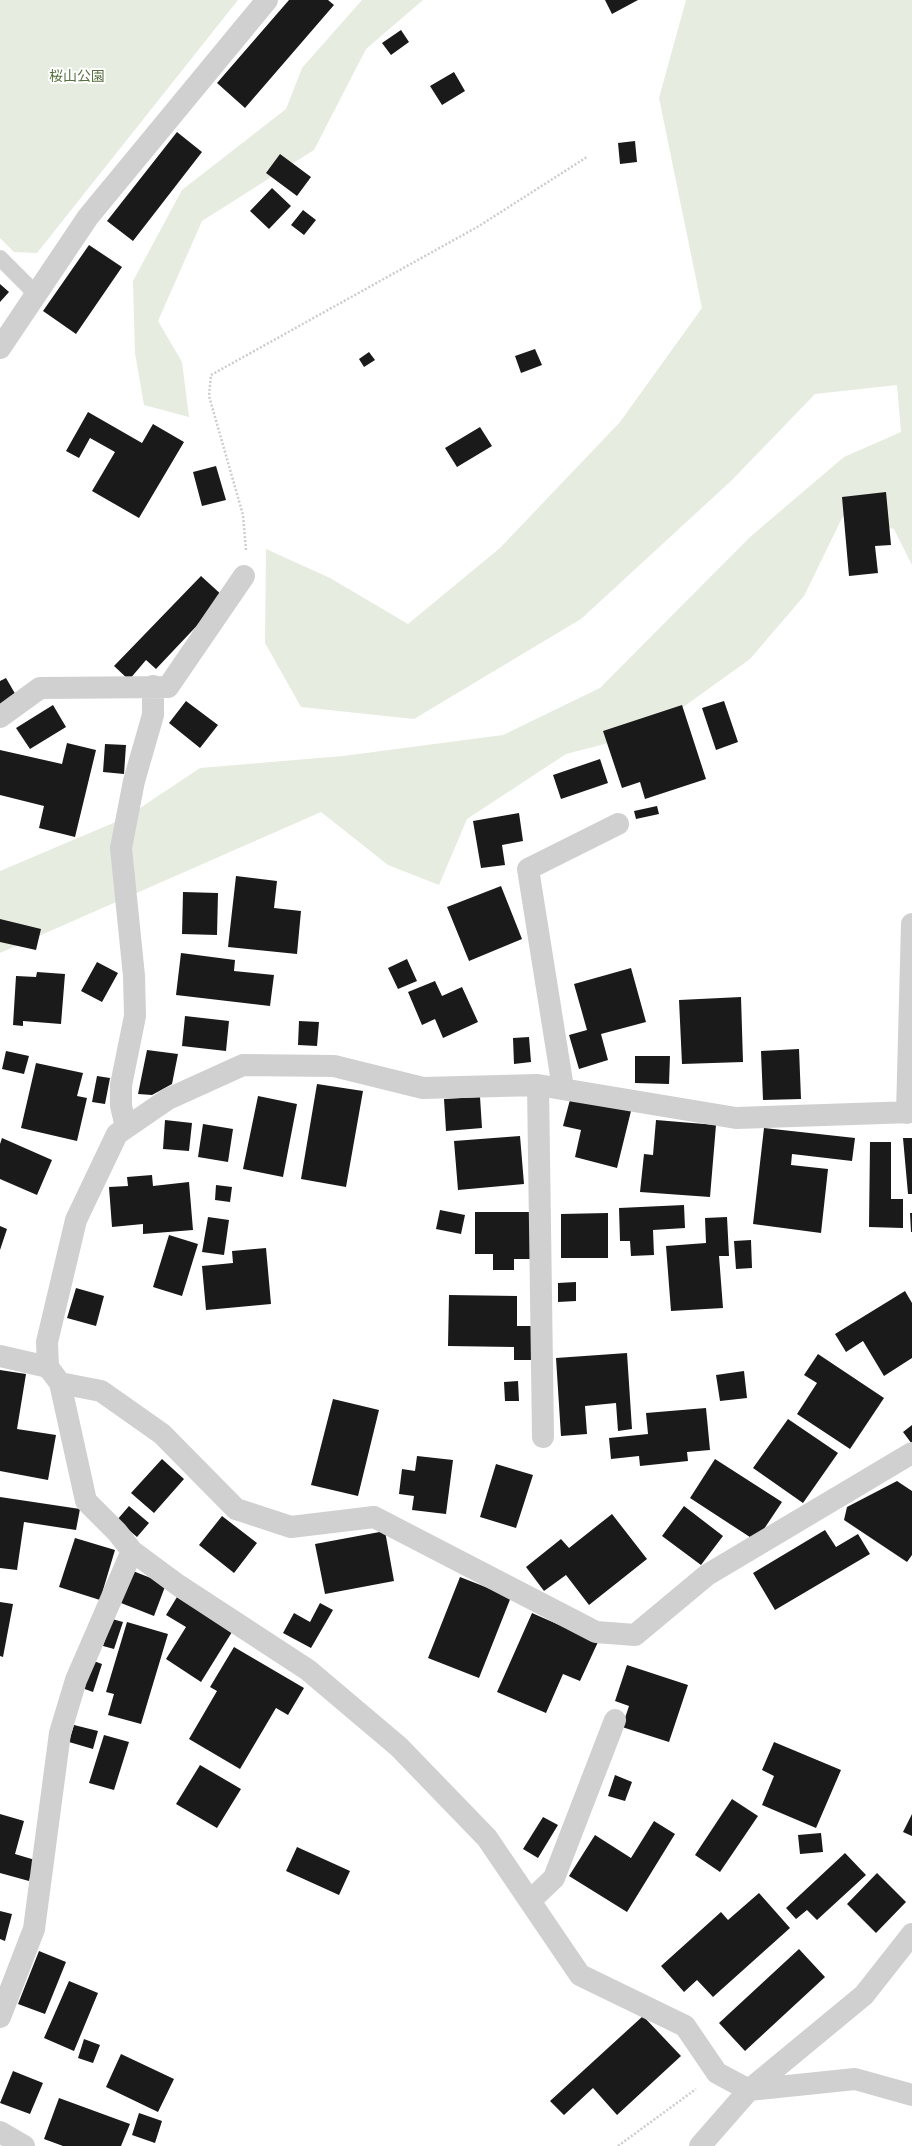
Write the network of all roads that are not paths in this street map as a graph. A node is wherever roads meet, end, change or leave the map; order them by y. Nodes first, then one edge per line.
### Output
1 (266, 0) edge
2 (0, 258) edge
3 (37, 294) junction
4 (0, 348) edge
5 (244, 576) road end
6 (153, 686) junction
7 (0, 717) edge
8 (618, 824) dead end
9 (912, 924) edge
10 (538, 1085) junction
11 (563, 1088) junction
12 (910, 1113) edge
13 (126, 1127) junction
14 (0, 1356) edge
15 (54, 1374) junction
16 (543, 1437) dead end
17 (912, 1453) edge
18 (132, 1551) junction
19 (615, 1720) dead end
20 (530, 1901) junction
21 (912, 1934) edge
22 (0, 2016) edge
23 (749, 2090) junction
24 (912, 2095) edge
25 (0, 2132) edge
26 (24, 2146) edge
27 (700, 2146) edge

1 - 3 street
2 - 3 lane
3 - 4 street
5 - 6 street
6 - 7 street
6 - 13 street
8 - 11 street
9 - 12 street
10 - 11 street
10 - 13 street
10 - 16 street
11 - 12 street
13 - 15 street
14 - 15 street
15 - 17 street
15 - 18 street
18 - 20 street
18 - 22 street
19 - 20 street
20 - 23 street
21 - 23 street
23 - 24 street
23 - 27 street
25 - 26 street

